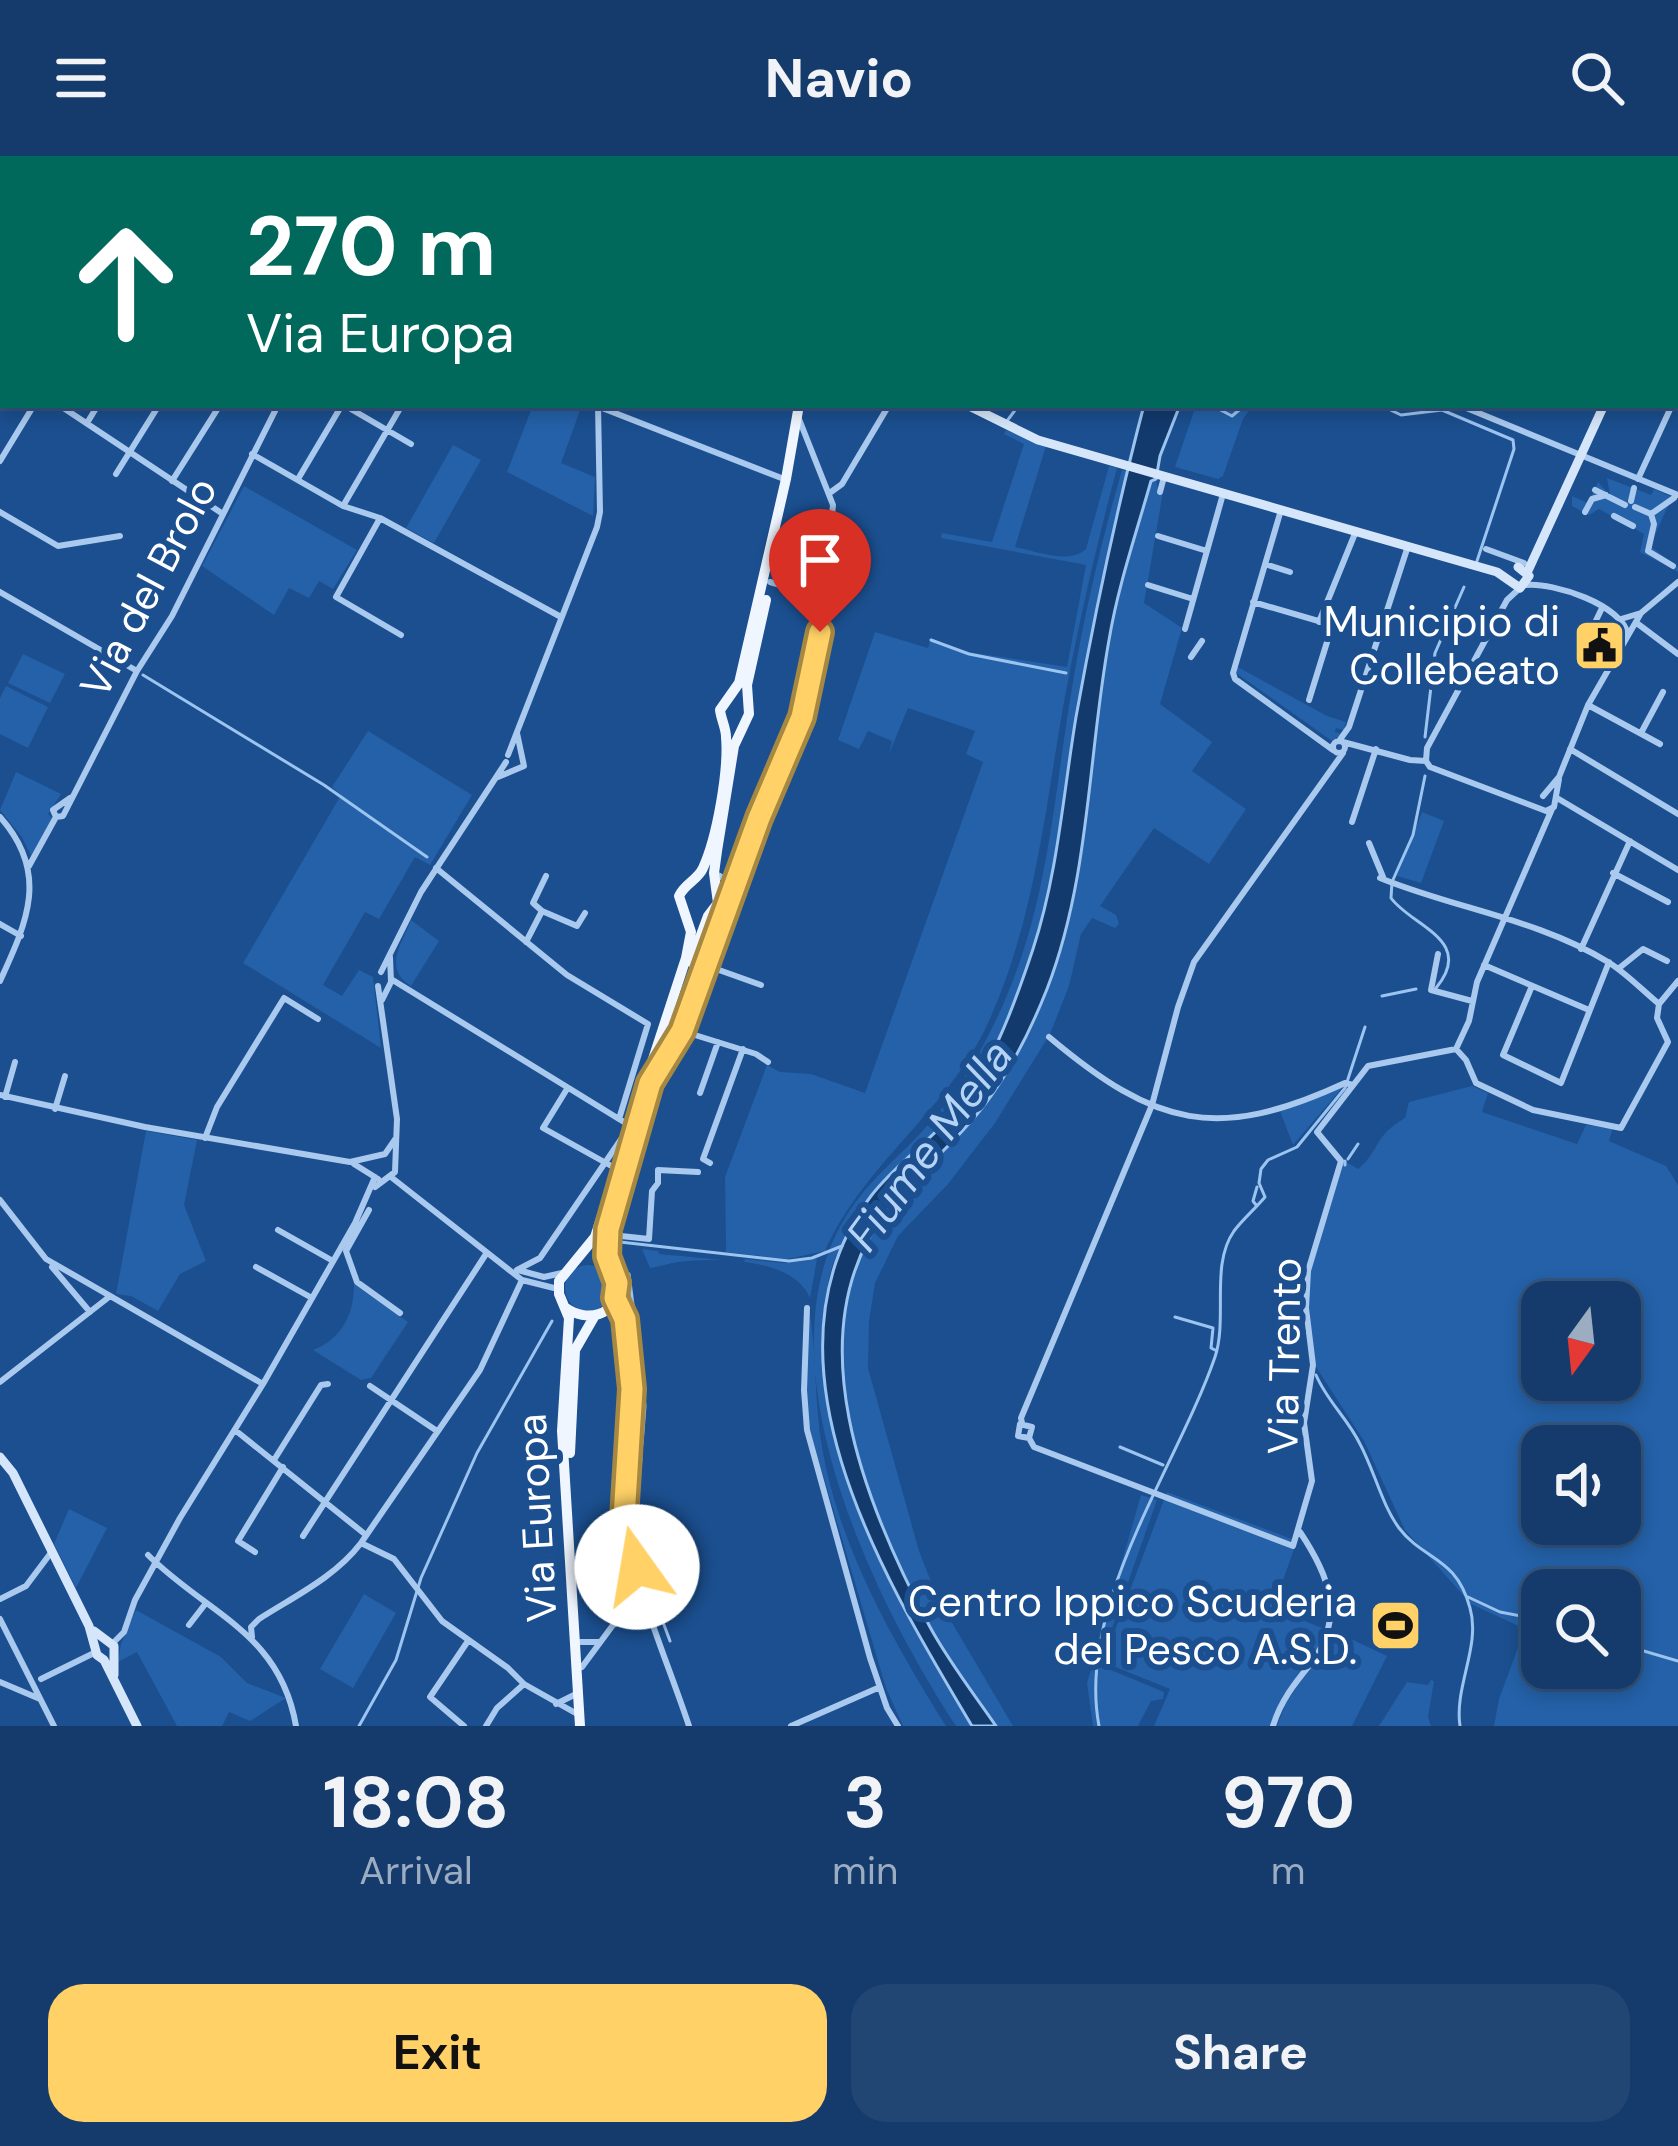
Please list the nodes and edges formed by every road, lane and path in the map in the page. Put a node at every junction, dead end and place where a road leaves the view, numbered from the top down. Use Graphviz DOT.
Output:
graph roads {
  1 [pos="32,408"];
  2 [pos="64,408"];
  3 [pos="96,408"];
  4 [pos="157,408"];
  5 [pos="218,408"];
  6 [pos="276,408"];
  7 [pos="341,408"];
  8 [pos="348,408"];
  9 [pos="400,408"];
  10 [pos="598,408"];
  11 [pos="603,408"];
  12 [pos="888,408"];
  13 [pos="973,408"];
  14 [pos="1466,408"];
  15 [pos="1603,408"];
  16 [pos="1671,408"];
  17 [pos="798,410"];
  18 [pos="87,423"];
  19 [pos="388,430"];
  20 [pos="411,444"];
  21 [pos="130,452"];
  22 [pos="252,454"];
  23 [pos="1579,456"];
  24 [pos="0,461"];
  25 [pos="116,475"];
  26 [pos="1161,476"];
  27 [pos="298,480"];
  28 [pos="172,481"];
  29 [pos="786,484"];
  30 [pos="1636,484"];
  31 [pos="1595,490"];
  32 [pos="832,492"];
  33 [pos="1160,492"];
  34 [pos="1223,494"];
  35 [pos="1606,495"];
  36 [pos="1676,496"];
  37 [pos="343,506"];
  38 [pos="1630,506"];
  39 [pos="1281,510"];
  40 [pos="0,512"];
  41 [pos="1585,512"];
  42 [pos="223,514"];
  43 [pos="1651,514"];
  44 [pos="1613,516"];
  45 [pos="380,518"];
  46 [pos="1356,531"];
  47 [pos="120,536"];
  48 [pos="1158,536"];
  49 [pos="1408,546"];
  50 [pos="1486,549"];
  51 [pos="1207,551"];
  52 [pos="1264,564"];
  53 [pos="1673,566"];
  54 [pos="1290,572"];
  55 [pos="1519,575"];
  56 [pos="770,582"];
  57 [pos="1678,582"];
  58 [pos="1148,585"];
  59 [pos="0,592"];
  60 [pos="825,598"];
  61 [pos="1193,598"];
  62 [pos="1252,602"];
  63 [pos="1602,608"];
  64 [pos="561,616"];
  65 [pos="1319,622"];
  66 [pos="1333,626"];
  67 [pos="1631,626"];
  68 [pos="1185,629"];
  69 [pos="401,635"];
  70 [pos="1588,637"];
  71 [pos="1380,639"];
  72 [pos="1202,641"];
  73 [pos="1678,654"];
  74 [pos="1191,657"];
  75 [pos="137,670"];
  76 [pos="1663,692"];
  77 [pos="726,699"];
  78 [pos="1310,700"];
  79 [pos="747,704"];
  80 [pos="1588,705"];
  81 [pos="722,720"];
  82 [pos="745,723"];
  83 [pos="516,729"];
  84 [pos="1641,733"];
  85 [pos="1660,744"];
  86 [pos="1339,747"];
  87 [pos="1376,748"];
  88 [pos="1570,749"];
  89 [pos="521,754"];
  90 [pos="1426,761"];
  91 [pos="508,763"];
  92 [pos="1548,802"];
  93 [pos="1678,814"];
  94 [pos="0,818"];
  95 [pos="1352,822"];
  96 [pos="1630,841"];
  97 [pos="1370,843"];
  98 [pos="436,868"];
  99 [pos="27,869"];
  100 [pos="1678,869"];
  101 [pos="1612,873"];
  102 [pos="714,874"];
  103 [pos="546,877"];
  104 [pos="737,878"];
  105 [pos="689,882"];
  106 [pos="721,894"];
  107 [pos="1668,902"];
  108 [pos="542,911"];
  109 [pos="585,913"];
  110 [pos="688,916"];
  111 [pos="714,916"];
  112 [pos="1508,921"];
  113 [pos="0,924"];
  114 [pos="21,936"];
  115 [pos="526,942"];
  116 [pos="1581,949"];
  117 [pos="1438,954"];
  118 [pos="1667,961"];
  119 [pos="1609,962"];
  120 [pos="705,965"];
  121 [pos="1484,965"];
  122 [pos="1618,969"];
  123 [pos="0,981"];
  124 [pos="385,981"];
  125 [pos="1678,981"];
  126 [pos="761,985"];
  127 [pos="1532,986"];
  128 [pos="1472,1001"];
  129 [pos="1659,1004"];
  130 [pos="1589,1010"];
  131 [pos="318,1019"];
  132 [pos="682,1031"];
  133 [pos="1049,1037"];
  134 [pos="718,1042"];
  135 [pos="743,1049"];
  136 [pos="1456,1049"];
  137 [pos="15,1062"];
  138 [pos="768,1062"];
  139 [pos="64,1076"];
  140 [pos="650,1083"];
  141 [pos="1349,1084"];
  142 [pos="567,1088"];
  143 [pos="700,1093"];
  144 [pos="3,1096"];
  145 [pos="1152,1105"];
  146 [pos="55,1109"];
  147 [pos="1533,1110"];
  148 [pos="1541,1116"];
  149 [pos="625,1125"];
  150 [pos="205,1138"];
  151 [pos="396,1138"];
  152 [pos="385,1154"];
  153 [pos="372,1159"];
  154 [pos="350,1162"];
  155 [pos="710,1163"];
  156 [pos="610,1164"];
  157 [pos="396,1166"];
  158 [pos="698,1172"];
  159 [pos="374,1176"];
  160 [pos="389,1178"];
  161 [pos="406,1187"];
  162 [pos="373,1189"];
  163 [pos="0,1200"];
  164 [pos="369,1210"];
  165 [pos="611,1217"];
  166 [pos="278,1230"];
  167 [pos="487,1254"];
  168 [pos="540,1258"];
  169 [pos="46,1259"];
  170 [pos="578,1260"];
  171 [pos="333,1261"];
  172 [pos="503,1265"];
  173 [pos="256,1267"];
  174 [pos="610,1268"];
  175 [pos="517,1270"];
  176 [pos="562,1273"];
  177 [pos="538,1276"];
  178 [pos="522,1280"];
  179 [pos="346,1282"];
  180 [pos="357,1282"];
  181 [pos="558,1289"];
  182 [pos="110,1297"];
  183 [pos="312,1298"];
  184 [pos="615,1298"];
  185 [pos="566,1308"];
  186 [pos="807,1308"];
  187 [pos="90,1312"];
  188 [pos="400,1313"];
  189 [pos="598,1315"];
  190 [pos="626,1330"];
  191 [pos="0,1382"];
  192 [pos="263,1384"];
  193 [pos="328,1384"];
  194 [pos="370,1386"];
  195 [pos="392,1401"];
  196 [pos="235,1430"];
  197 [pos="438,1432"];
  198 [pos="0,1456"];
  199 [pos="274,1460"];
  200 [pos="283,1468"];
  201 [pos="326,1502"];
  202 [pos="1299,1530"];
  203 [pos="303,1536"];
  204 [pos="364,1539"];
  205 [pos="255,1552"];
  206 [pos="50,1554"];
  207 [pos="148,1555"];
  208 [pos="155,1562"];
  209 [pos="0,1599"];
  210 [pos="206,1603"];
  211 [pos="649,1608"];
  212 [pos="0,1619"];
  213 [pos="189,1624"];
  214 [pos="252,1637"];
  215 [pos="468,1641"];
  216 [pos="580,1642"];
  217 [pos="600,1642"];
  218 [pos="104,1650"];
  219 [pos="582,1667"];
  220 [pos="40,1679"];
  221 [pos="0,1682"];
  222 [pos="524,1684"];
  223 [pos="880,1688"];
  224 [pos="578,1693"];
  225 [pos="40,1699"];
  226 [pos="556,1704"];
  227 [pos="582,1722"];
  228 [pos="487,1725"];
  229 [pos="54,1726"];
  230 [pos="137,1726"];
  231 [pos="296,1726"];
  232 [pos="464,1726"];
  233 [pos="689,1726"];
  234 [pos="791,1726"];
  235 [pos="898,1726"];
  236 [pos="1273,1726"];
  1 -- 24 [label="street"];
  2 -- 18 [label="street"];
  3 -- 18 [label="street"];
  4 -- 21 [label="street"];
  5 -- 28 [label="street"];
  6 -- 22 [label="street, Via del Brolo"];
  7 -- 27 [label="street"];
  8 -- 19 [label="street"];
  9 -- 19 [label="street"];
  10 -- 64 [label="street"];
  11 -- 29 [label="street"];
  12 -- 32 [label="street"];
  13 -- 26 [label="street"];
  14 -- 23 [label="street"];
  15 -- 23 [label="street"];
  16 -- 30 [label="street"];
  17 -- 29 [label="main road"];
  17 -- 32 [label="street"];
  18 -- 21 [label="street"];
  19 -- 20 [label="street"];
  19 -- 37 [label="street"];
  21 -- 25 [label="street"];
  21 -- 28 [label="street"];
  22 -- 27 [label="street"];
  22 -- 42 [label="street, Via del Brolo"];
  23 -- 30 [label="street"];
  23 -- 55 [label="street"];
  26 -- 33 [label="street"];
  26 -- 34 [label="street"];
  27 -- 37 [label="street"];
  28 -- 42 [label="street"];
  29 -- 56 [label="main road"];
  29 -- 77 [label="main road"];
  30 -- 36 [label="street"];
  30 -- 38 [label="street"];
  31 -- 35 [label="street"];
  32 -- 60 [label="street"];
  34 -- 39 [label="street"];
  34 -- 51 [label="street"];
  35 -- 38 [label="street"];
  35 -- 41 [label="street"];
  36 -- 43 [label="street"];
  37 -- 45 [label="street"];
  38 -- 43 [label="street"];
  38 -- 44 [label="street"];
  39 -- 46 [label="street"];
  39 -- 52 [label="street"];
  40 -- 47 [label="street"];
  42 -- 75 [label="street, Via del Brolo"];
  43 -- 53 [label="street"];
  45 -- 64 [label="street"];
  45 -- 69 [label="street"];
  46 -- 49 [label="street"];
  46 -- 65 [label="street"];
  48 -- 51 [label="street"];
  49 -- 55 [label="street"];
  49 -- 71 [label="street"];
  50 -- 55 [label="street"];
  51 -- 61 [label="street"];
  52 -- 54 [label="street"];
  52 -- 62 [label="street"];
  55 -- 63 [label="street"];
  55 -- 90 [label="street"];
  56 -- 60 [label="street"];
  56 -- 79 [label="main road"];
  57 -- 67 [label="street"];
  58 -- 61 [label="street"];
  59 -- 75 [label="street"];
  60 -- 104 [label="street"];
  61 -- 68 [label="street"];
  62 -- 65 [label="street"];
  62 -- 86 [label="street"];
  63 -- 67 [label="street"];
  63 -- 70 [label="street"];
  64 -- 83 [label="street"];
  65 -- 66 [label="street"];
  66 -- 71 [label="street"];
  66 -- 78 [label="street"];
  67 -- 73 [label="street"];
  67 -- 80 [label="street"];
  71 -- 86 [label="street"];
  72 -- 74 [label="street"];
  75 -- 99 [label="street, Via del Brolo"];
  76 -- 84 [label="street"];
  77 -- 79 [label="main road"];
  77 -- 81 [label="main road"];
  79 -- 82 [label="main road"];
  80 -- 84 [label="street"];
  80 -- 88 [label="street"];
  81 -- 82 [label="main road"];
  81 -- 105 [label="main road"];
  82 -- 102 [label="main road"];
  83 -- 89 [label="street"];
  83 -- 91 [label="street"];
  84 -- 85 [label="street"];
  86 -- 87 [label="street"];
  86 -- 145 [label="street"];
  87 -- 90 [label="street"];
  87 -- 95 [label="street"];
  88 -- 92 [label="street"];
  88 -- 93 [label="street"];
  89 -- 91 [label="street"];
  89 -- 91 [label="street"];
  90 -- 92 [label="street"];
  91 -- 98 [label="street"];
  92 -- 96 [label="street"];
  92 -- 112 [label="street"];
  94 -- 99 [label="street"];
  96 -- 100 [label="street"];
  96 -- 101 [label="street"];
  97 -- 112 [label="street"];
  98 -- 115 [label="street"];
  98 -- 124 [label="street"];
  99 -- 114 [label="street"];
  101 -- 107 [label="street"];
  101 -- 116 [label="street"];
  102 -- 104 [label="street"];
  102 -- 106 [label="main road"];
  103 -- 108 [label="street"];
  104 -- 106 [label="street"];
  104 -- 106 [label="street"];
  105 -- 106 [label="main road"];
  105 -- 110 [label="main road"];
  106 -- 111 [label="main road"];
  108 -- 109 [label="street"];
  108 -- 115 [label="street"];
  110 -- 111 [label="main road"];
  110 -- 149 [label="main road"];
  111 -- 120 [label="street"];
  111 -- 140 [label="main road"];
  112 -- 116 [label="street"];
  112 -- 121 [label="street"];
  113 -- 114 [label="street"];
  114 -- 123 [label="street"];
  115 -- 149 [label="street"];
  116 -- 119 [label="street"];
  117 -- 128 [label="street"];
  118 -- 122 [label="street"];
  119 -- 122 [label="street"];
  119 -- 130 [label="street"];
  120 -- 126 [label="street"];
  120 -- 132 [label="street"];
  121 -- 127 [label="street"];
  121 -- 128 [label="street"];
  122 -- 129 [label="street"];
  124 -- 142 [label="street"];
  124 -- 151 [label="street"];
  125 -- 129 [label="street"];
  127 -- 130 [label="street"];
  127 -- 130 [label="street"];
  128 -- 136 [label="street"];
  129 -- 147 [label="street"];
  131 -- 150 [label="street"];
  132 -- 134 [label="street"];
  132 -- 140 [label="street"];
  133 -- 145 [label="street"];
  134 -- 135 [label="street"];
  134 -- 143 [label="street"];
  135 -- 138 [label="street"];
  135 -- 155 [label="street"];
  136 -- 141 [label="street, Via Trento"];
  136 -- 147 [label="street"];
  137 -- 144 [label="street"];
  139 -- 146 [label="street"];
  140 -- 165 [label="main road"];
  141 -- 145 [label="street"];
  141 -- 202 [label="street, Via Trento"];
  142 -- 149 [label="street"];
  142 -- 156 [label="street"];
  144 -- 146 [label="street"];
  145 -- 202 [label="street"];
  146 -- 150 [label="street"];
  147 -- 148 [label="street"];
  149 -- 156 [label="main road"];
  150 -- 154 [label="street"];
  151 -- 152 [label="street"];
  151 -- 157 [label="street"];
  152 -- 153 [label="street"];
  152 -- 157 [label="street"];
  153 -- 154 [label="street"];
  153 -- 159 [label="street"];
  154 -- 159 [label="street"];
  156 -- 168 [label="street"];
  156 -- 170 [label="main road"];
  157 -- 160 [label="street"];
  157 -- 161 [label="street"];
  158 -- 165 [label="street"];
  159 -- 160 [label="street"];
  159 -- 162 [label="street"];
  160 -- 161 [label="street"];
  160 -- 162 [label="street"];
  161 -- 167 [label="street"];
  162 -- 171 [label="street"];
  163 -- 169 [label="street"];
  164 -- 180 [label="street"];
  165 -- 174 [label="main road"];
  166 -- 171 [label="street"];
  167 -- 172 [label="street"];
  167 -- 195 [label="street"];
  168 -- 175 [label="street"];
  168 -- 177 [label="street"];
  169 -- 182 [label="street"];
  169 -- 187 [label="street"];
  170 -- 174 [label="main road"];
  170 -- 176 [label="main road"];
  171 -- 183 [label="street"];
  172 -- 175 [label="street"];
  172 -- 178 [label="street"];
  173 -- 183 [label="street"];
  174 -- 184 [label="main road"];
  175 -- 177 [label="street"];
  176 -- 177 [label="street"];
  176 -- 181 [label="main road"];
  178 -- 181 [label="street"];
  178 -- 197 [label="street"];
  179 -- 180 [label="street"];
  180 -- 188 [label="street"];
  181 -- 185 [label="main road, Via Europa"];
  182 -- 187 [label="street"];
  182 -- 192 [label="street"];
  183 -- 192 [label="street"];
  184 -- 189 [label="main road, Via Europa"];
  184 -- 190 [label="street"];
  185 -- 189 [label="main road"];
  185 -- 224 [label="main road, Via Europa"];
  186 -- 223 [label="street"];
  187 -- 191 [label="street"];
  189 -- 190 [label="street"];
  189 -- 216 [label="main road, Via Europa"];
  190 -- 211 [label="street"];
  192 -- 196 [label="street"];
  193 -- 199 [label="street"];
  194 -- 195 [label="street"];
  195 -- 197 [label="street"];
  195 -- 201 [label="street"];
  196 -- 199 [label="street"];
  196 -- 208 [label="street"];
  197 -- 204 [label="street"];
  198 -- 206 [label="street"];
  199 -- 200 [label="street"];
  200 -- 201 [label="street"];
  200 -- 205 [label="street"];
  201 -- 203 [label="street"];
  201 -- 204 [label="street"];
  202 -- 236 [label="street"];
  204 -- 214 [label="street"];
  204 -- 215 [label="street"];
  206 -- 209 [label="street"];
  206 -- 218 [label="street"];
  207 -- 208 [label="street"];
  208 -- 210 [label="street"];
  208 -- 218 [label="street"];
  210 -- 213 [label="street"];
  210 -- 214 [label="street"];
  211 -- 217 [label="street"];
  211 -- 233 [label="street"];
  212 -- 225 [label="street"];
  214 -- 231 [label="street"];
  215 -- 222 [label="street"];
  215 -- 232 [label="street"];
  216 -- 217 [label="street"];
  216 -- 219 [label="main road, Via Europa"];
  217 -- 219 [label="street"];
  218 -- 220 [label="street"];
  218 -- 230 [label="street"];
  219 -- 227 [label="main road, Via Europa"];
  221 -- 225 [label="street"];
  222 -- 226 [label="street"];
  222 -- 228 [label="street"];
  223 -- 234 [label="street"];
  223 -- 235 [label="street"];
  224 -- 226 [label="street"];
  224 -- 227 [label="main road, Via Europa"];
  225 -- 229 [label="street"];
  226 -- 227 [label="street"];
}
